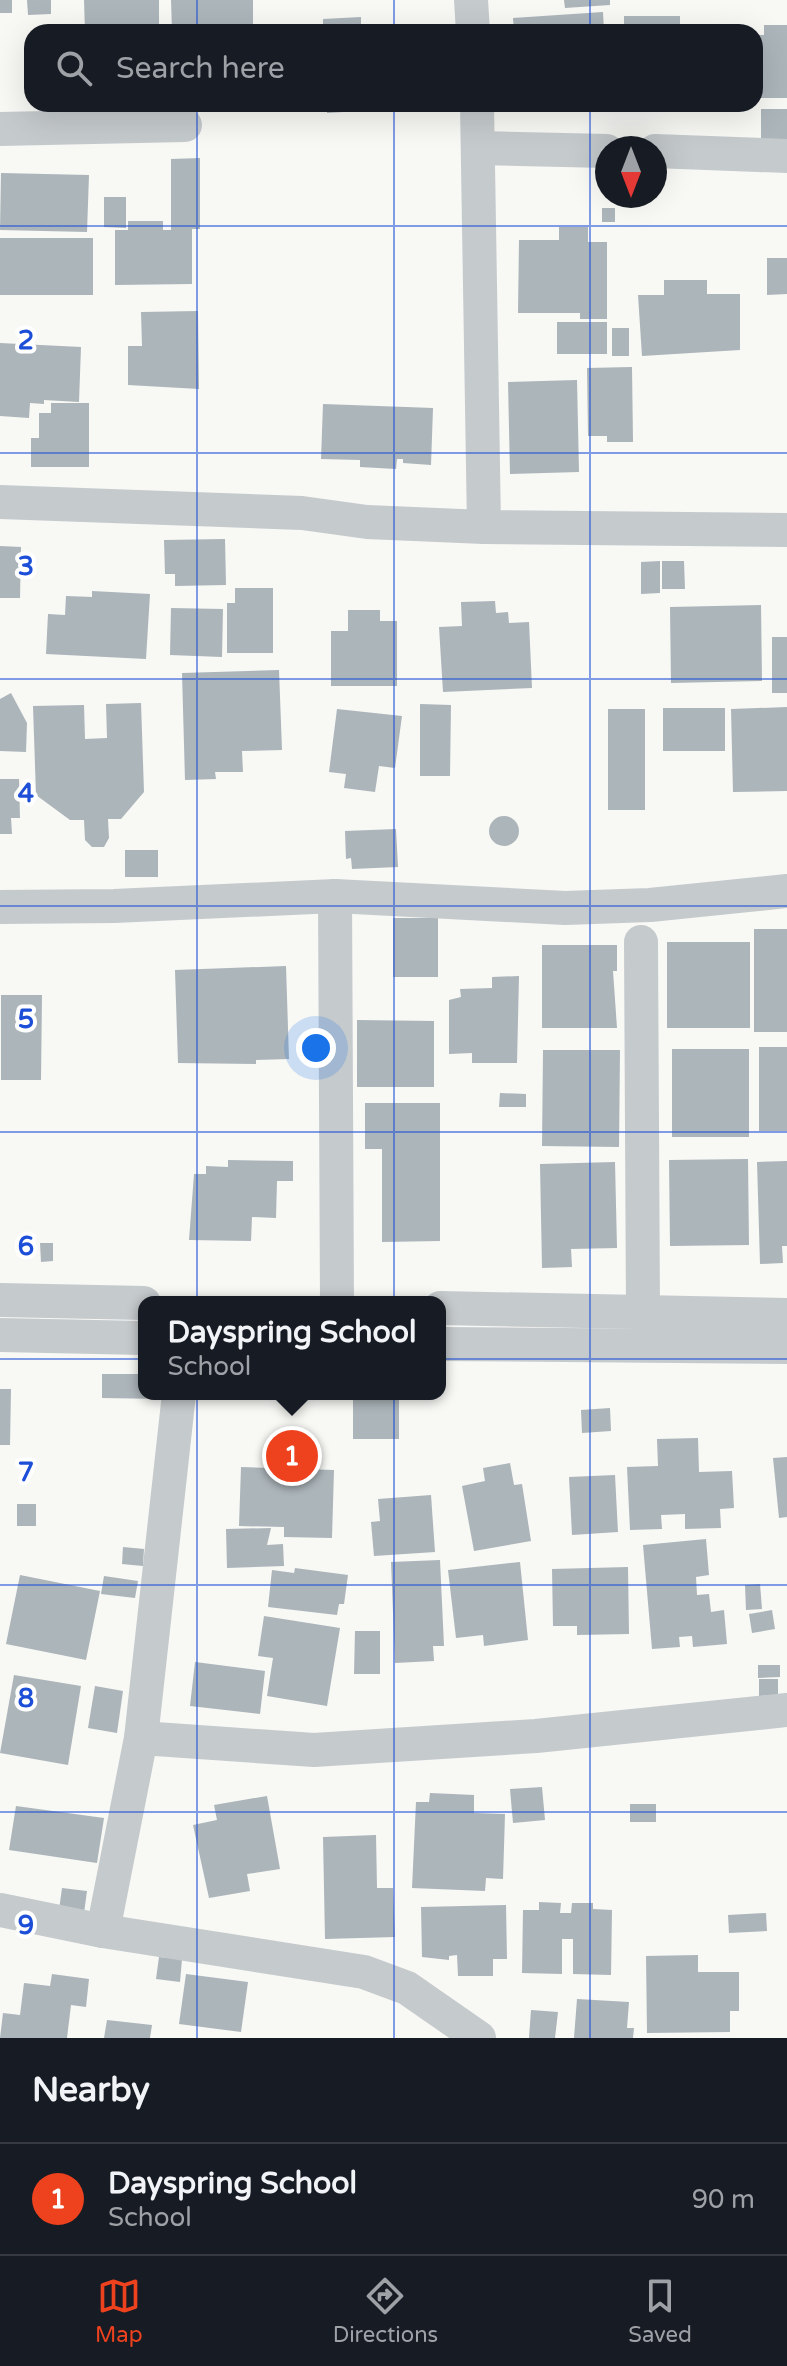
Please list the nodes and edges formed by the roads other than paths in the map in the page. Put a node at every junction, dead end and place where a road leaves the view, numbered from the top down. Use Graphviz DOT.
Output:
graph roads {
  1 [pos="471,0"];
  2 [pos="472,24"];
  3 [pos="478,112"];
  4 [pos="185,125"];
  5 [pos="0,129"];
  6 [pos="480,148"];
  7 [pos="595,151"];
  8 [pos="667,151"];
  9 [pos="787,156"];
  10 [pos="0,502"];
  11 [pos="484,527"];
  12 [pos="787,530"];
  13 [pos="787,891"];
  14 [pos="335,896"];
  15 [pos="0,907"];
  16 [pos="641,942"];
  17 [pos="337,1296"];
  18 [pos="0,1300"];
  19 [pos="138,1303"];
  20 [pos="446,1308"];
  21 [pos="643,1313"];
  22 [pos="787,1315"];
  23 [pos="0,1335"];
  24 [pos="138,1338"];
  25 [pos="446,1344"];
  26 [pos="787,1347"];
  27 [pos="178,1400"];
  28 [pos="787,1710"];
  29 [pos="141,1738"];
  30 [pos="0,1910"];
  31 [pos="103,1931"];
  32 [pos="479,2038"];
  1 -- 2 [label="street"];
  3 -- 6 [label="street"];
  4 -- 5 [label="street"];
  6 -- 7 [label="street"];
  6 -- 11 [label="street"];
  8 -- 9 [label="street"];
  10 -- 11 [label="street"];
  11 -- 12 [label="street"];
  13 -- 14 [label="street"];
  14 -- 15 [label="street"];
  14 -- 17 [label="street"];
  16 -- 21 [label="street"];
  18 -- 19 [label="street"];
  20 -- 21 [label="street"];
  21 -- 22 [label="street"];
  23 -- 24 [label="street"];
  25 -- 26 [label="street"];
  27 -- 29 [label="street"];
  28 -- 29 [label="street"];
  29 -- 31 [label="street"];
  30 -- 31 [label="street"];
  31 -- 32 [label="street"];
}
